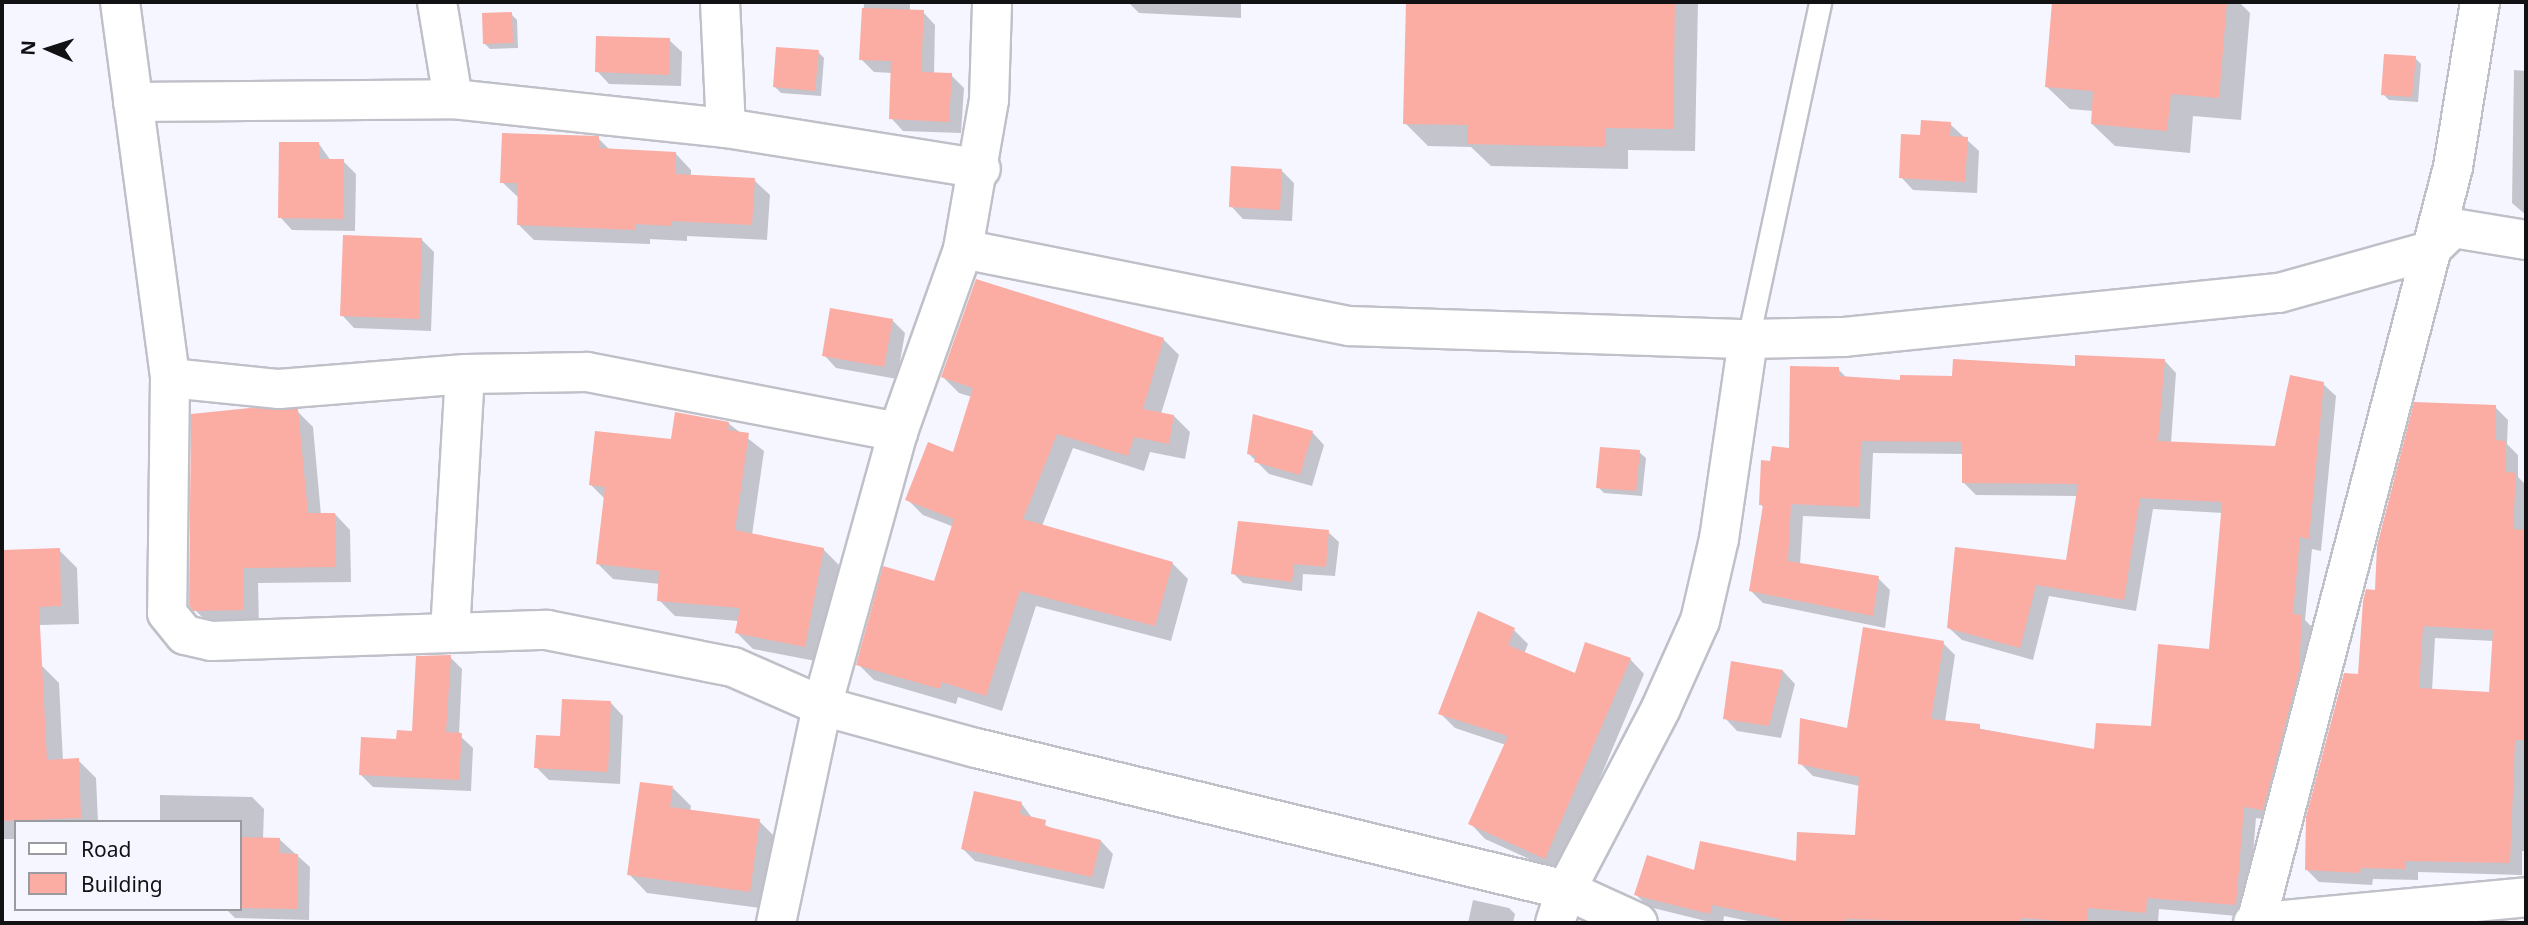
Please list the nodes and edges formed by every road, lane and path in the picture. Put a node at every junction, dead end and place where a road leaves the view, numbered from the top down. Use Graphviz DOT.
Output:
graph roads {
  1 [pos="120,2"];
  2 [pos="437,2"];
  3 [pos="720,2"];
  4 [pos="992,2"];
  5 [pos="1820,2"];
  6 [pos="2480,2"];
  7 [pos="453,99"];
  8 [pos="133,102"];
  9 [pos="726,128"];
  10 [pos="981,169"];
  11 [pos="2526,240"];
  12 [pos="963,249"];
  13 [pos="2429,251"];
  14 [pos="1748,339"];
  15 [pos="465,374"];
  16 [pos="170,378"];
  17 [pos="898,432"];
  18 [pos="450,633"];
  19 [pos="822,706"];
  20 [pos="2526,897"];
  21 [pos="1561,907"];
  22 [pos="776,923"];
  23 [pos="1639,923"];
  24 [pos="2255,923"];
  1 -- 8 [label="street"];
  2 -- 7 [label="street"];
  3 -- 9 [label="street"];
  4 -- 10 [label="street"];
  5 -- 14 [label="lane"];
  6 -- 13 [label="street"];
  7 -- 8 [label="street"];
  7 -- 9 [label="street"];
  8 -- 16 [label="street"];
  9 -- 10 [label="street"];
  10 -- 12 [label="street"];
  11 -- 13 [label="street"];
  12 -- 14 [label="street"];
  12 -- 17 [label="street"];
  13 -- 14 [label="street"];
  13 -- 24 [label="street"];
  14 -- 21 [label="street"];
  15 -- 16 [label="street"];
  15 -- 17 [label="street"];
  15 -- 18 [label="street"];
  16 -- 18 [label="street"];
  17 -- 19 [label="street"];
  18 -- 19 [label="street"];
  19 -- 21 [label="street"];
  19 -- 22 [label="street"];
  20 -- 24 [label="street"];
  21 -- 23 [label="street"];
}
